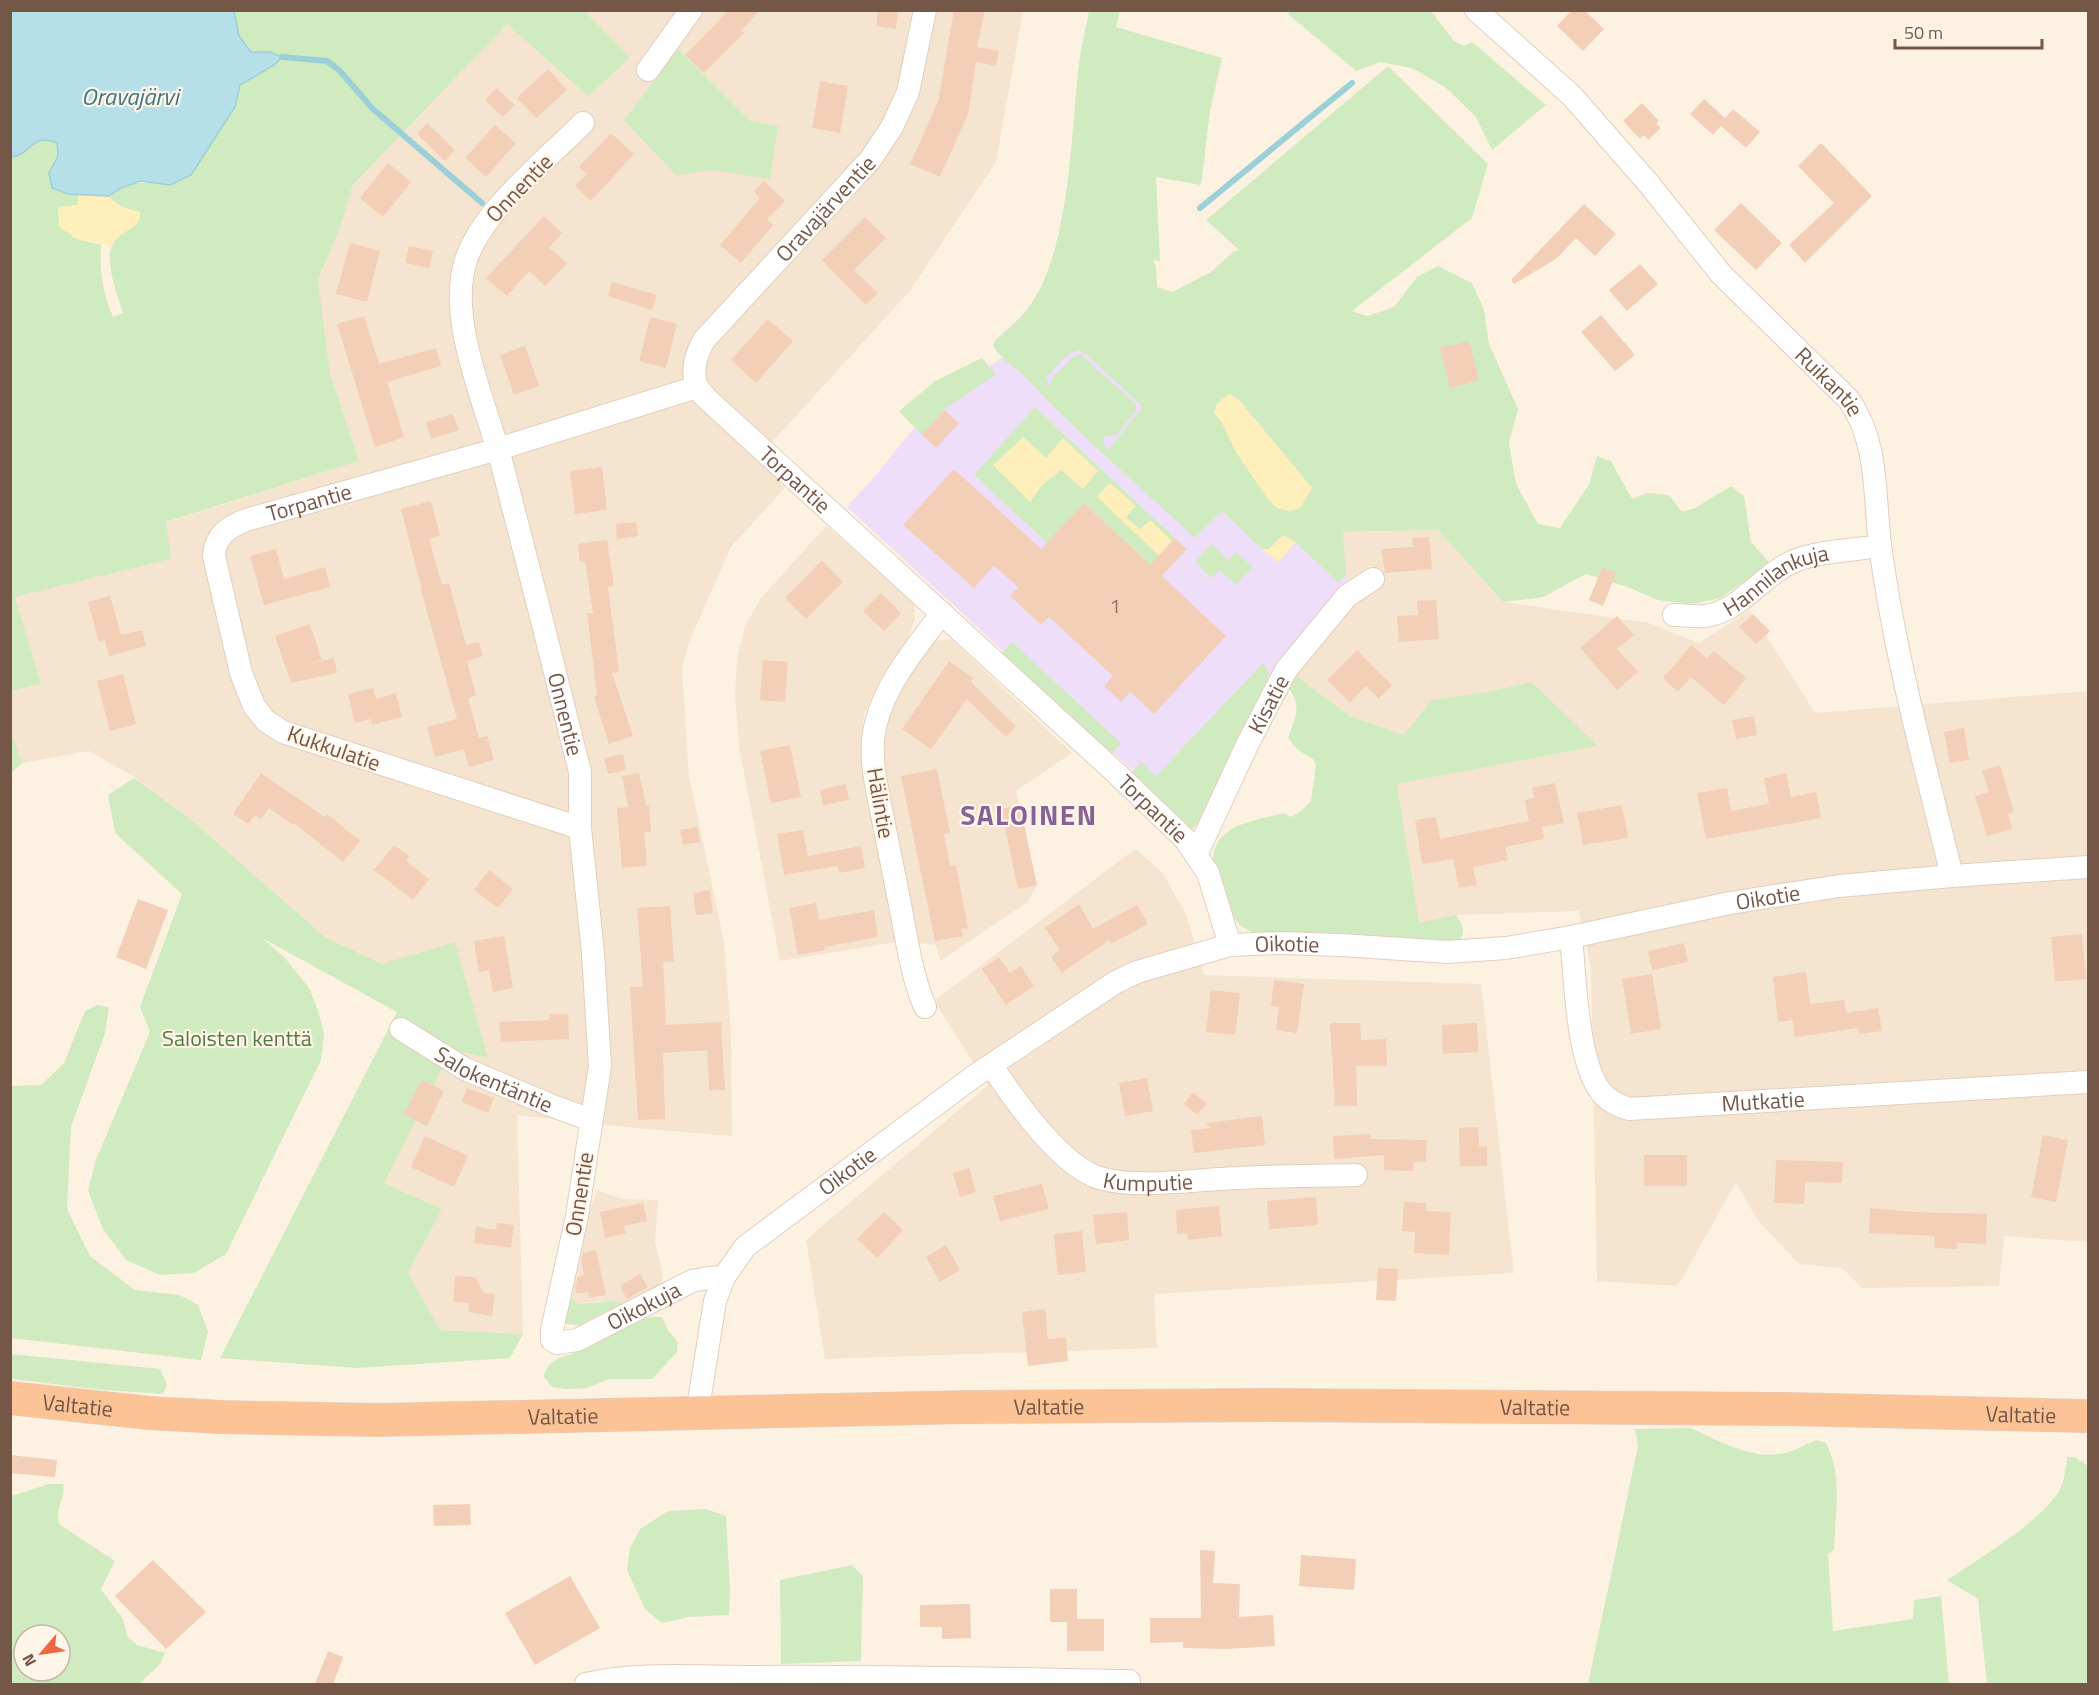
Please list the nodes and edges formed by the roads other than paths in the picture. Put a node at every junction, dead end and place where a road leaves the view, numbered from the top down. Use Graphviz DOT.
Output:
graph roads {
  1 [pos="691,10"];
  2 [pos="925,10"];
  3 [pos="1476,10"];
  4 [pos="648,70"];
  5 [pos="583,123"];
  6 [pos="697,387"];
  7 [pos="498,449"];
  8 [pos="214,546"];
  9 [pos="1880,546"];
  10 [pos="1373,579"];
  11 [pos="942,614"];
  12 [pos="1674,615"];
  13 [pos="580,828"];
  14 [pos="1197,853"];
  15 [pos="2088,867"];
  16 [pos="1952,876"];
  17 [pos="1571,937"];
  18 [pos="1230,945"];
  19 [pos="925,1007"];
  20 [pos="401,1029"];
  21 [pos="992,1065"];
  22 [pos="2088,1082"];
  23 [pos="591,1120"];
  24 [pos="1356,1175"];
  25 [pos="724,1277"];
  26 [pos="566,1343"];
  27 [pos="10,1398"];
  28 [pos="697,1414"];
  29 [pos="2088,1416"];
  30 [pos="586,1684"];
  31 [pos="1129,1684"];
  1 -- 4 [label="street"];
  2 -- 6 [label="street, Oravajärventie"];
  3 -- 9 [label="street, Ruikantie"];
  5 -- 7 [label="street, Onnentie"];
  6 -- 7 [label="street, Torpantie"];
  6 -- 11 [label="street, Torpantie"];
  7 -- 8 [label="street, Torpantie"];
  7 -- 13 [label="street, Onnentie"];
  8 -- 13 [label="street, Kukkulatie"];
  9 -- 12 [label="street, Hannilankuja"];
  9 -- 16 [label="street, Ruikantie"];
  10 -- 14 [label="street, Kisatie"];
  11 -- 14 [label="street, Torpantie"];
  11 -- 19 [label="street, Hälintie"];
  13 -- 23 [label="street, Onnentie"];
  14 -- 18 [label="street, Torpantie"];
  15 -- 16 [label="street, Oikotie"];
  16 -- 17 [label="street, Oikotie"];
  17 -- 18 [label="street, Oikotie"];
  17 -- 22 [label="street, Mutkatie"];
  18 -- 21 [label="street, Oikotie"];
  20 -- 23 [label="street, Salokentäntie"];
  21 -- 24 [label="street, Kumputie"];
  21 -- 25 [label="street, Oikotie"];
  23 -- 26 [label="street, Onnentie"];
  25 -- 26 [label="street, Oikokuja"];
  25 -- 28 [label="street, Oikotie"];
  27 -- 28 [label="highway, Valtatie"];
  28 -- 29 [label="highway, Valtatie"];
  30 -- 31 [label="street"];
}
